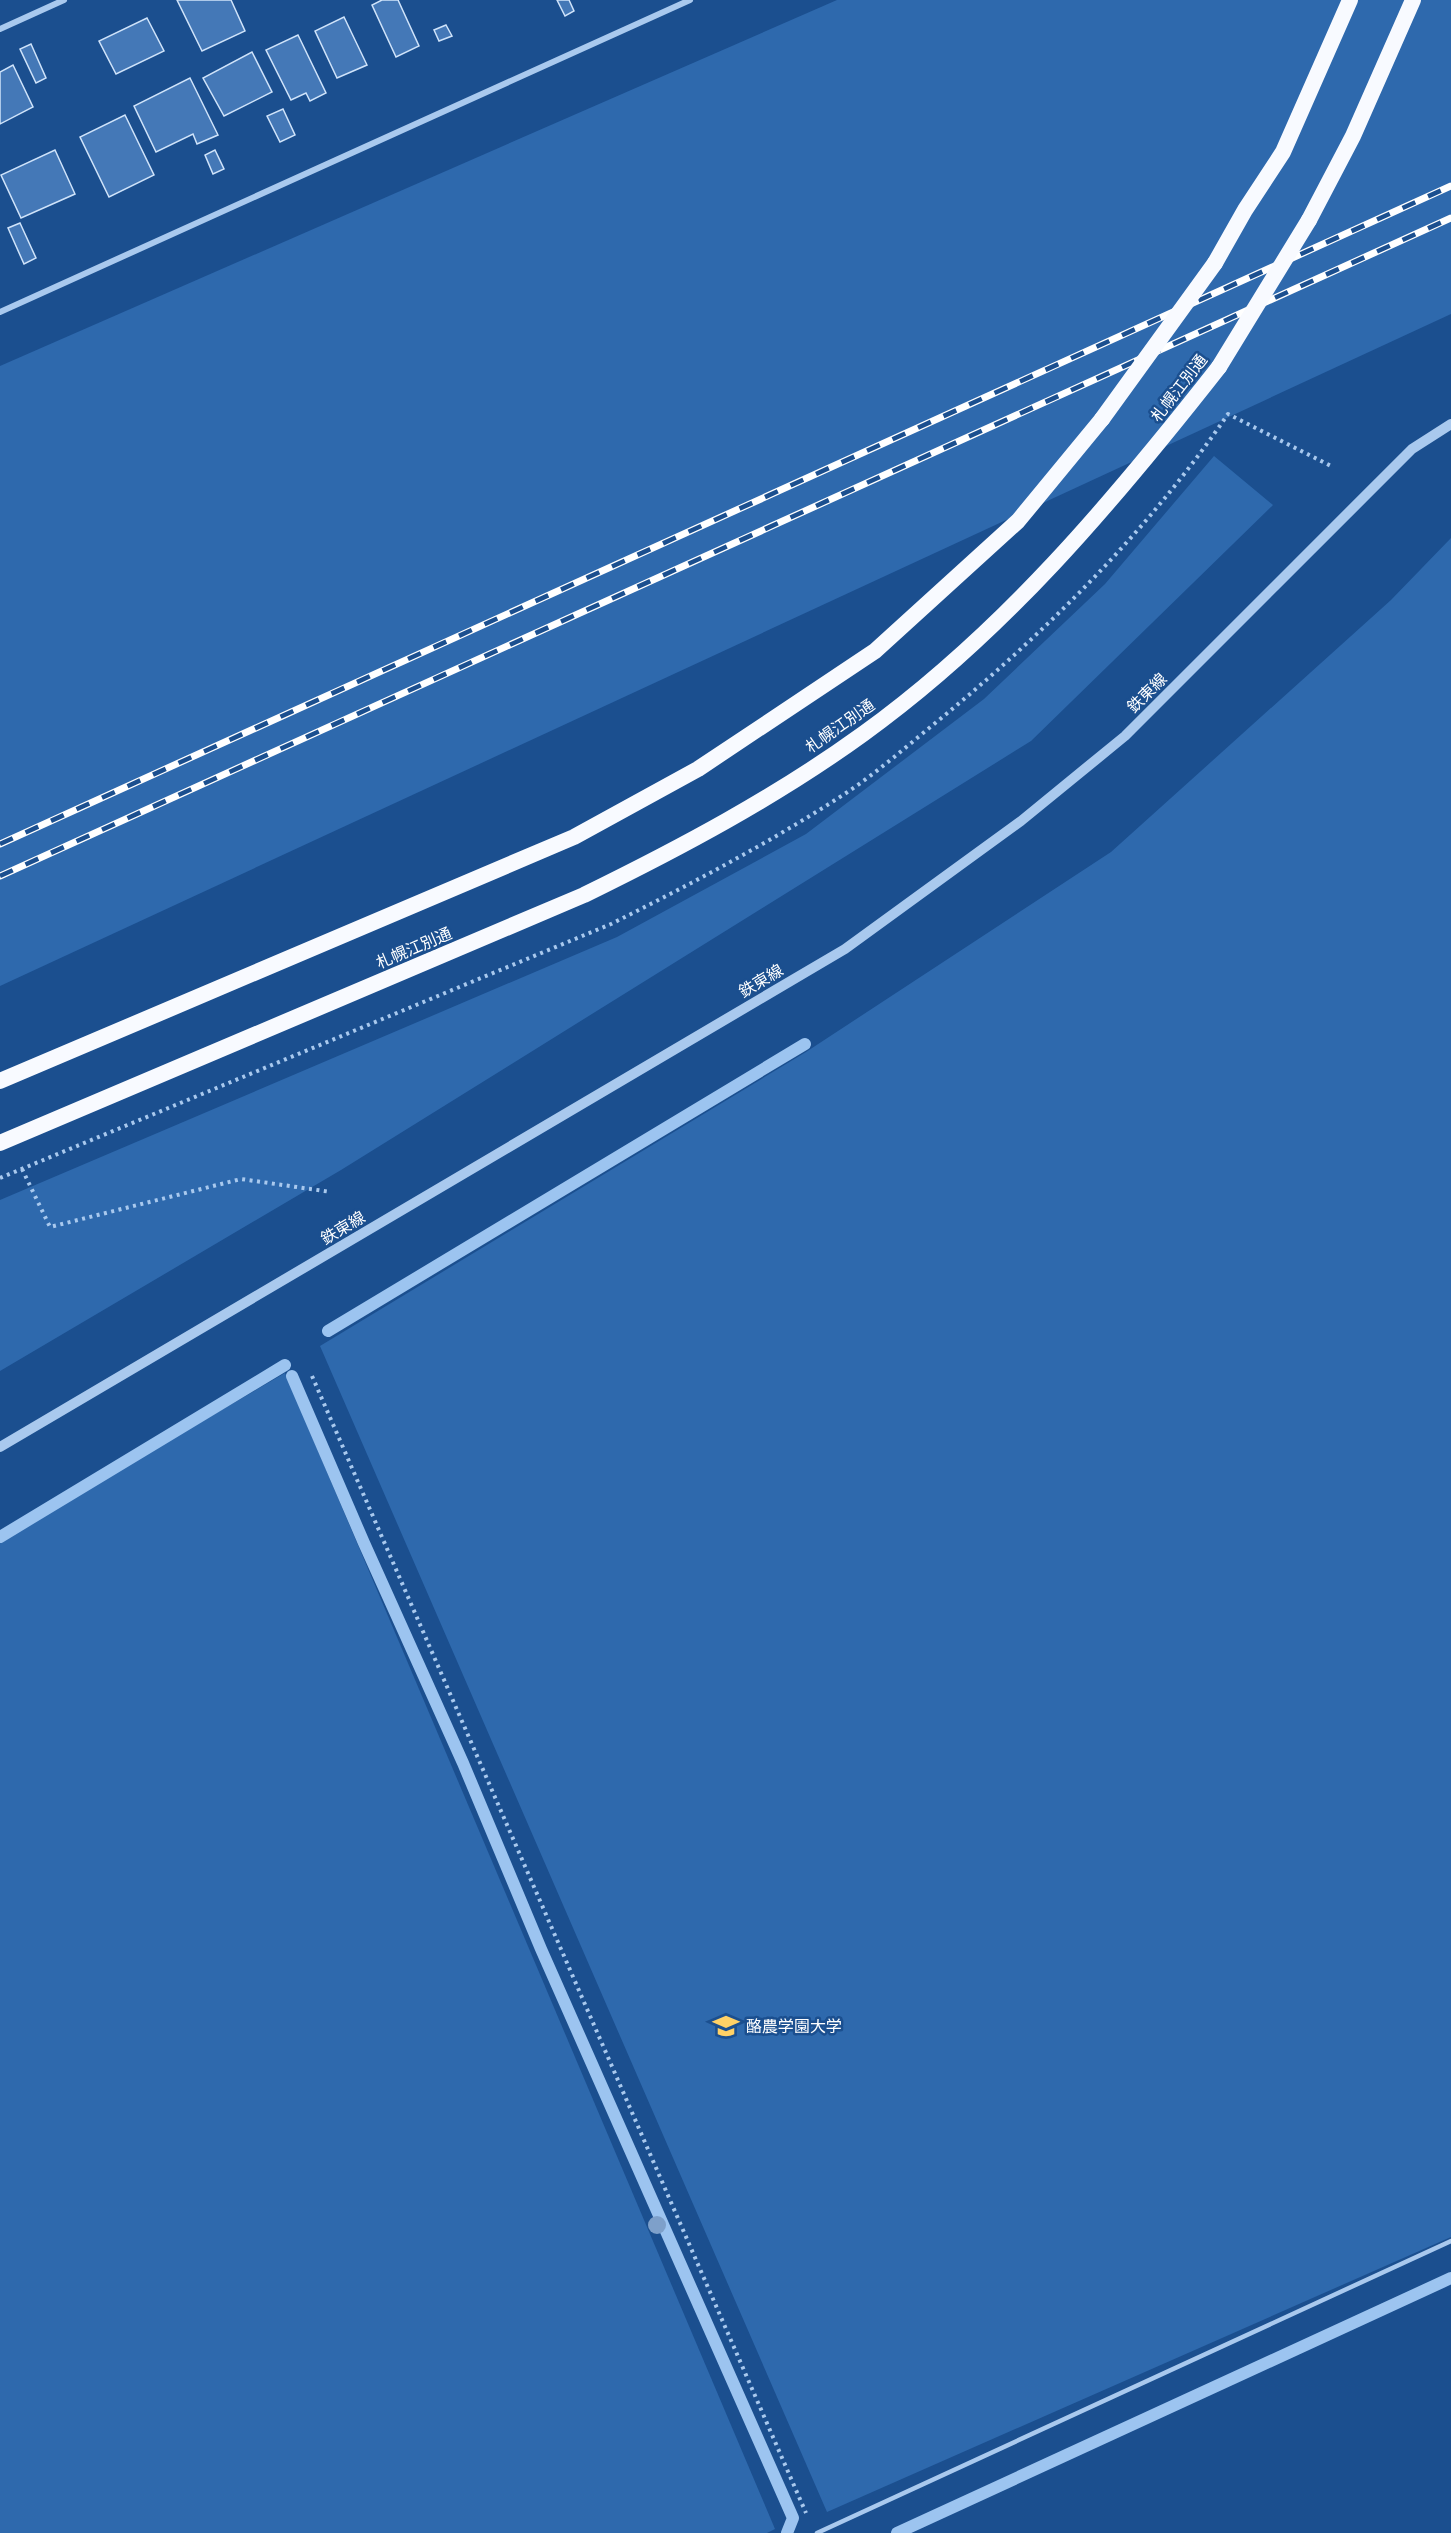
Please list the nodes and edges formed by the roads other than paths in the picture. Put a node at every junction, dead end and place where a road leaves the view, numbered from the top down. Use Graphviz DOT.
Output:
graph roads {
  1 [pos="64,0"];
  2 [pos="690,0"];
  3 [pos="1350,0"];
  4 [pos="1413,0"];
  5 [pos="0,29"];
  6 [pos="0,312"];
  7 [pos="1451,424"];
  8 [pos="0,1081"];
  9 [pos="0,1143"];
  10 [pos="0,1447"];
  11 [pos="1451,2241"];
  12 [pos="817,2533"];
  1 -- 5 [label="street"];
  2 -- 6 [label="street"];
  3 -- 8 [label="highway, bridge"];
  4 -- 9 [label="highway, 札幌江別通, bridge"];
  7 -- 10 [label="street, 鉄東線"];
  11 -- 12 [label="lane"];
}
